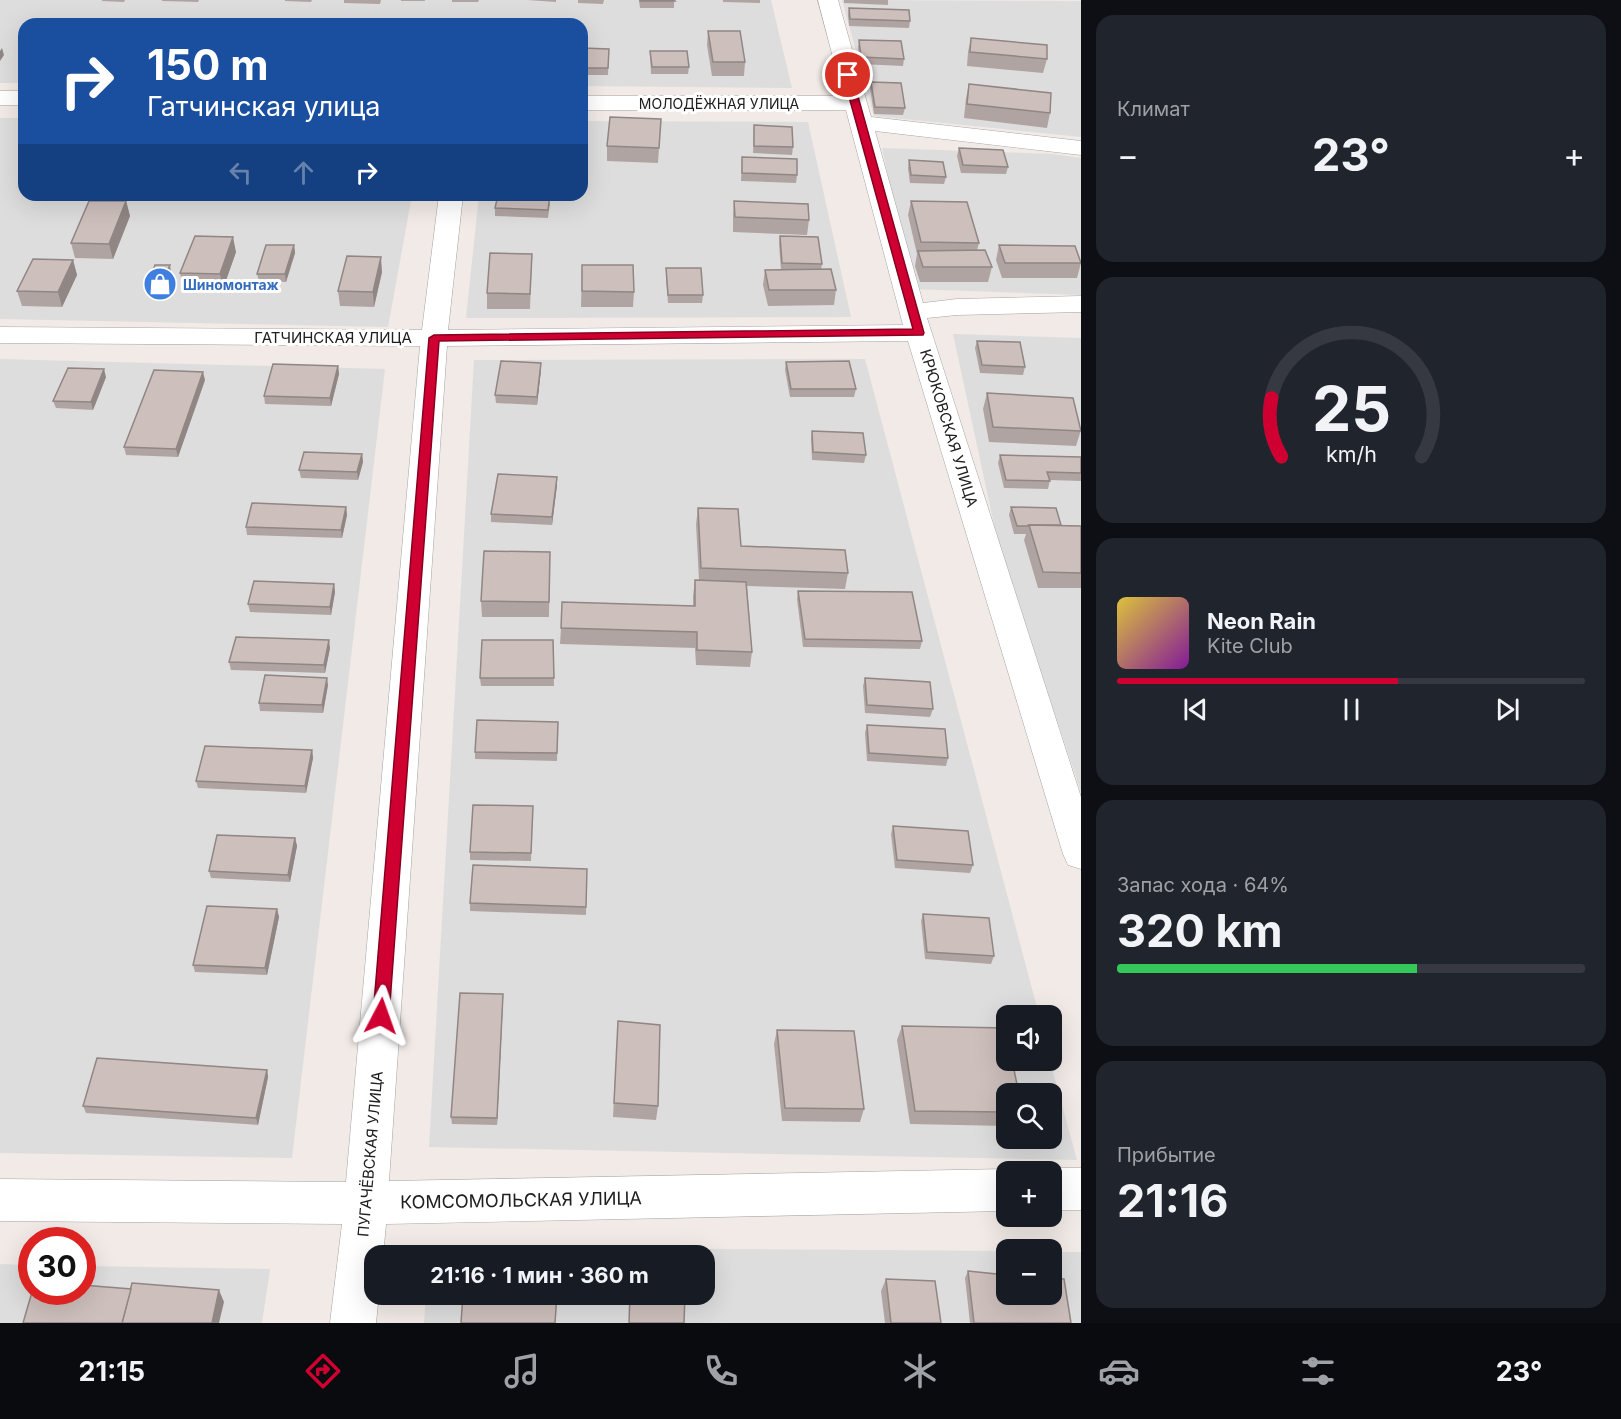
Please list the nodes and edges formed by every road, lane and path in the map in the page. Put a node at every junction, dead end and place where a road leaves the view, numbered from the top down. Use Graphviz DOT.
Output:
graph roads {
  1 [pos="828,0"];
  2 [pos="0,98"];
  3 [pos="18,98"];
  4 [pos="588,103"];
  5 [pos="858,113"];
  6 [pos="1081,148"];
  7 [pos="450,201"];
  8 [pos="1081,304"];
  9 [pos="916,322"];
  10 [pos="0,335"];
  11 [pos="434,338"];
  12 [pos="1081,854"];
  13 [pos="1062,1189"];
  14 [pos="1081,1189"];
  15 [pos="996,1190"];
  16 [pos="0,1200"];
  17 [pos="366,1203"];
  18 [pos="353,1323"];
  1 -- 5 [label="street, КРЮКОВСКАЯ УЛИЦА"];
  2 -- 3 [label="street"];
  4 -- 5 [label="street, МОЛОДЁЖНАЯ УЛИЦА"];
  5 -- 6 [label="street, МОЛОДЁЖНАЯ УЛИЦА"];
  5 -- 9 [label="street, КРЮКОВСКАЯ УЛИЦА"];
  7 -- 11 [label="street, ПУГАЧЁВСКАЯ УЛИЦА"];
  8 -- 9 [label="street, ГАТЧИНСКАЯ УЛИЦА"];
  9 -- 11 [label="street, ГАТЧИНСКАЯ УЛИЦА"];
  9 -- 12 [label="street, КРЮКОВСКАЯ УЛИЦА"];
  10 -- 11 [label="street, ГАТЧИНСКАЯ УЛИЦА"];
  11 -- 17 [label="street, ПУГАЧЁВСКАЯ УЛИЦА"];
  13 -- 14 [label="street"];
  15 -- 17 [label="street, КОМСОМОЛЬСКАЯ УЛИЦА"];
  16 -- 17 [label="street, КОМСОМОЛЬСКАЯ УЛИЦА"];
  17 -- 18 [label="street, ПУГАЧЁВСКАЯ УЛИЦА"];
}
